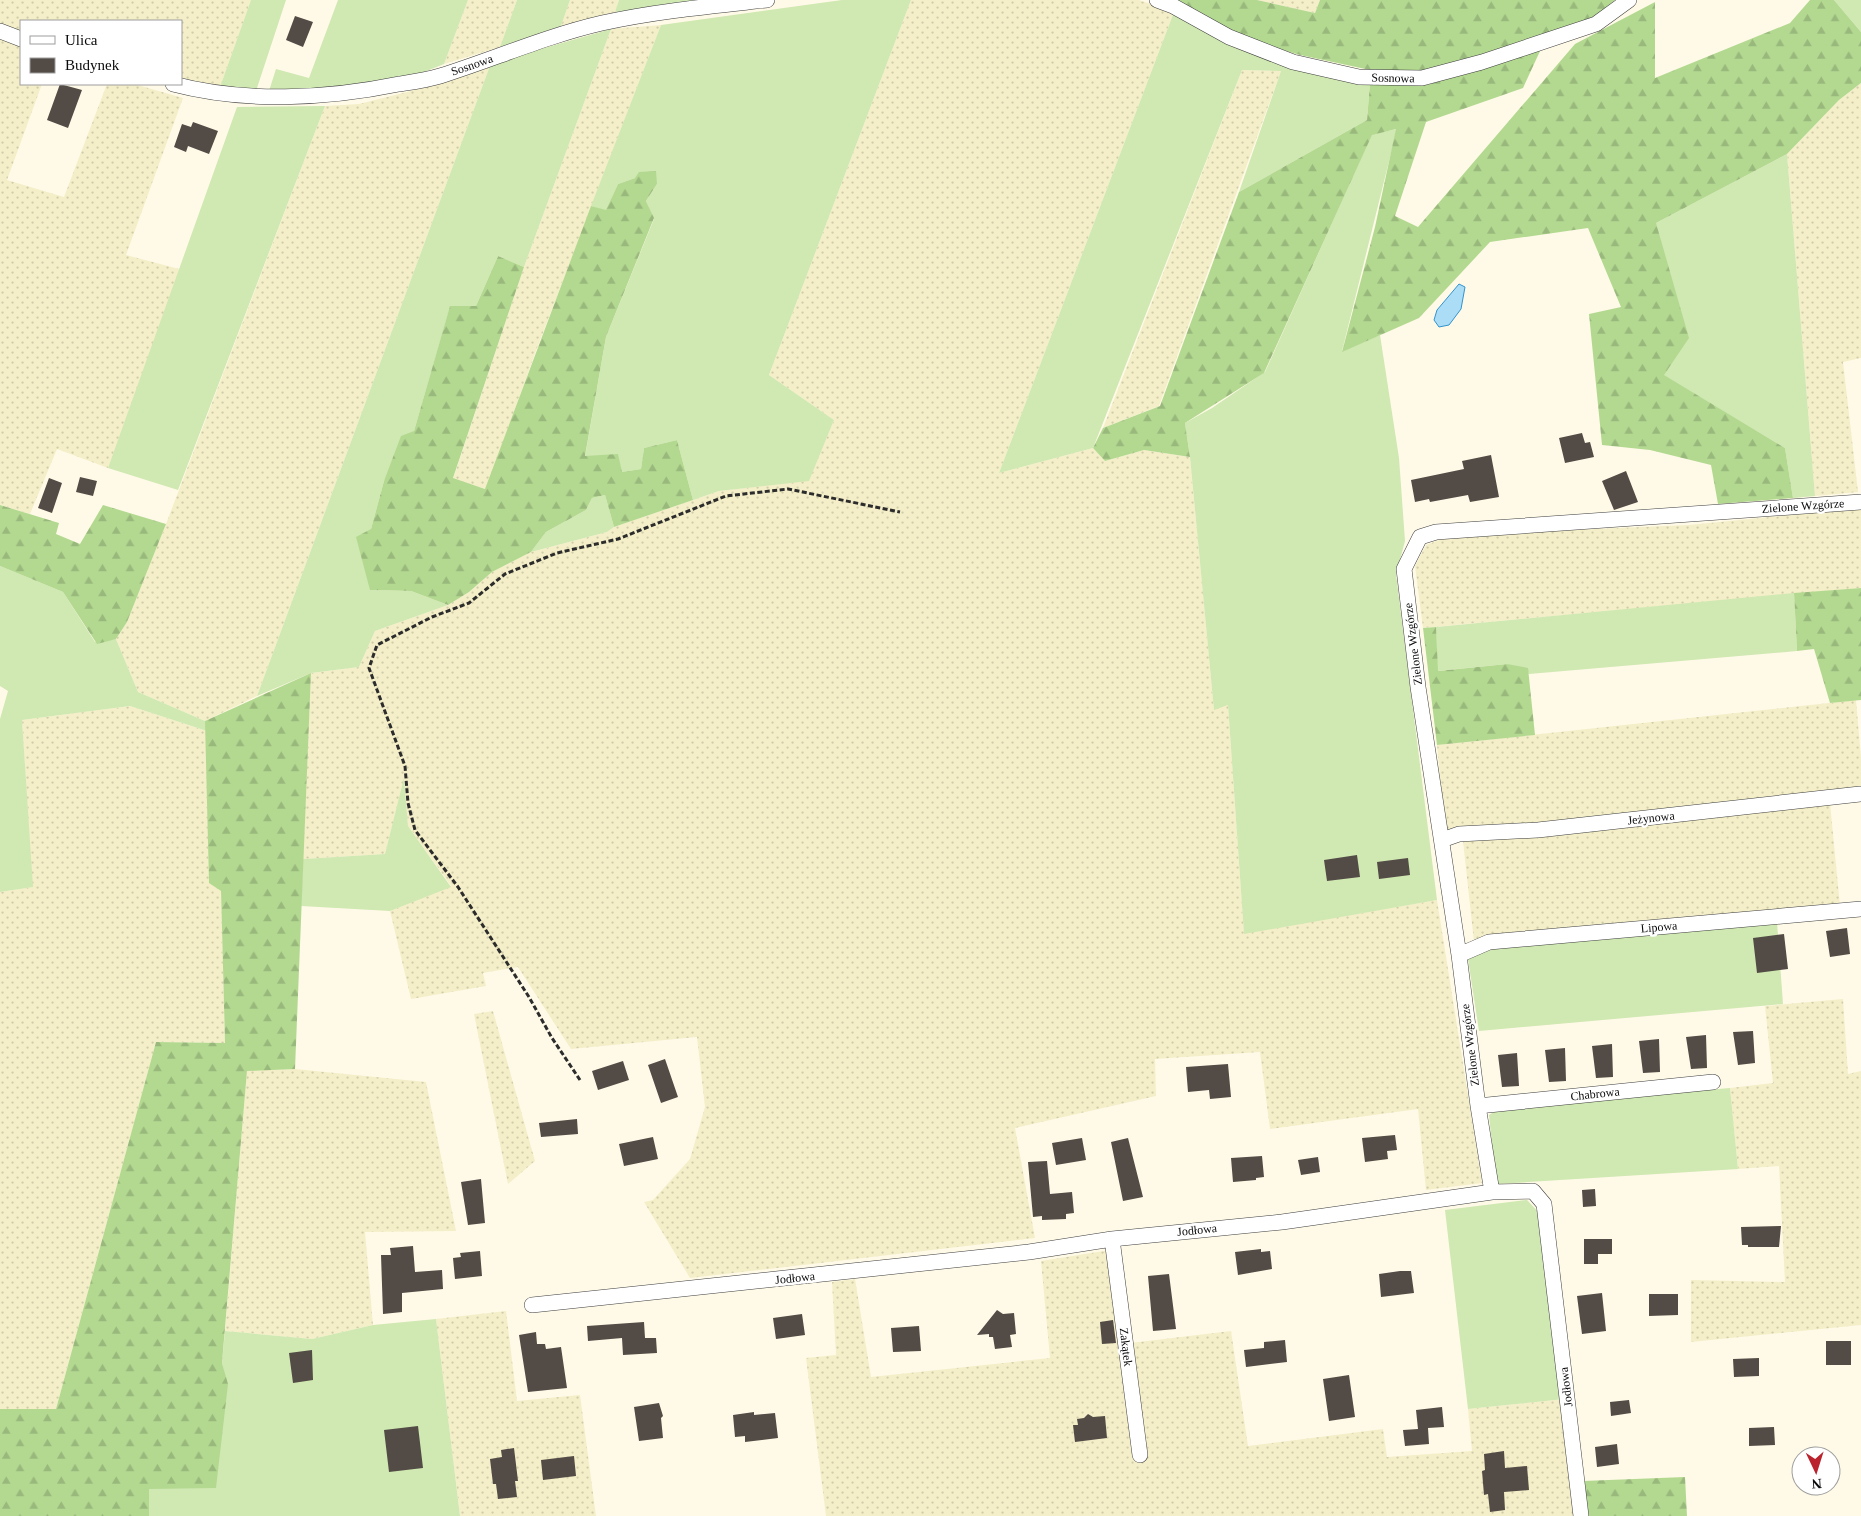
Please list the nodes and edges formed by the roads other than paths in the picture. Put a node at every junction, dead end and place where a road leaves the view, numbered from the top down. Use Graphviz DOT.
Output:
graph roads {
  1 [pos="767,0"];
  2 [pos="1157,0"];
  3 [pos="1629,0"];
  4 [pos="0,31"];
  5 [pos="20,39"];
  6 [pos="177,85"];
  7 [pos="1861,502"];
  8 [pos="1860,794"];
  9 [pos="1442,840"];
  10 [pos="1861,909"];
  11 [pos="1459,955"];
  12 [pos="1713,1082"];
  13 [pos="1478,1106"];
  14 [pos="1492,1192"];
  15 [pos="1112,1239"];
  16 [pos="532,1305"];
  17 [pos="1140,1455"];
  18 [pos="1582,1516"];
  1 -- 6 [label="street, Sosnowa"];
  2 -- 3 [label="street, Sosnowa"];
  4 -- 5 [label="street"];
  7 -- 9 [label="street, Zielone Wzgórze"];
  8 -- 9 [label="street, Jeżynowa"];
  9 -- 11 [label="street, Zielone Wzgórze"];
  10 -- 11 [label="street, Lipowa"];
  11 -- 13 [label="street, Zielone Wzgórze"];
  12 -- 13 [label="street, Chabrowa"];
  13 -- 14 [label="street, Zielone Wzgórze"];
  14 -- 15 [label="street, Jodłowa"];
  14 -- 18 [label="street, Jodłowa"];
  15 -- 16 [label="street, Jodłowa"];
  15 -- 17 [label="street, Zakątek"];
}
